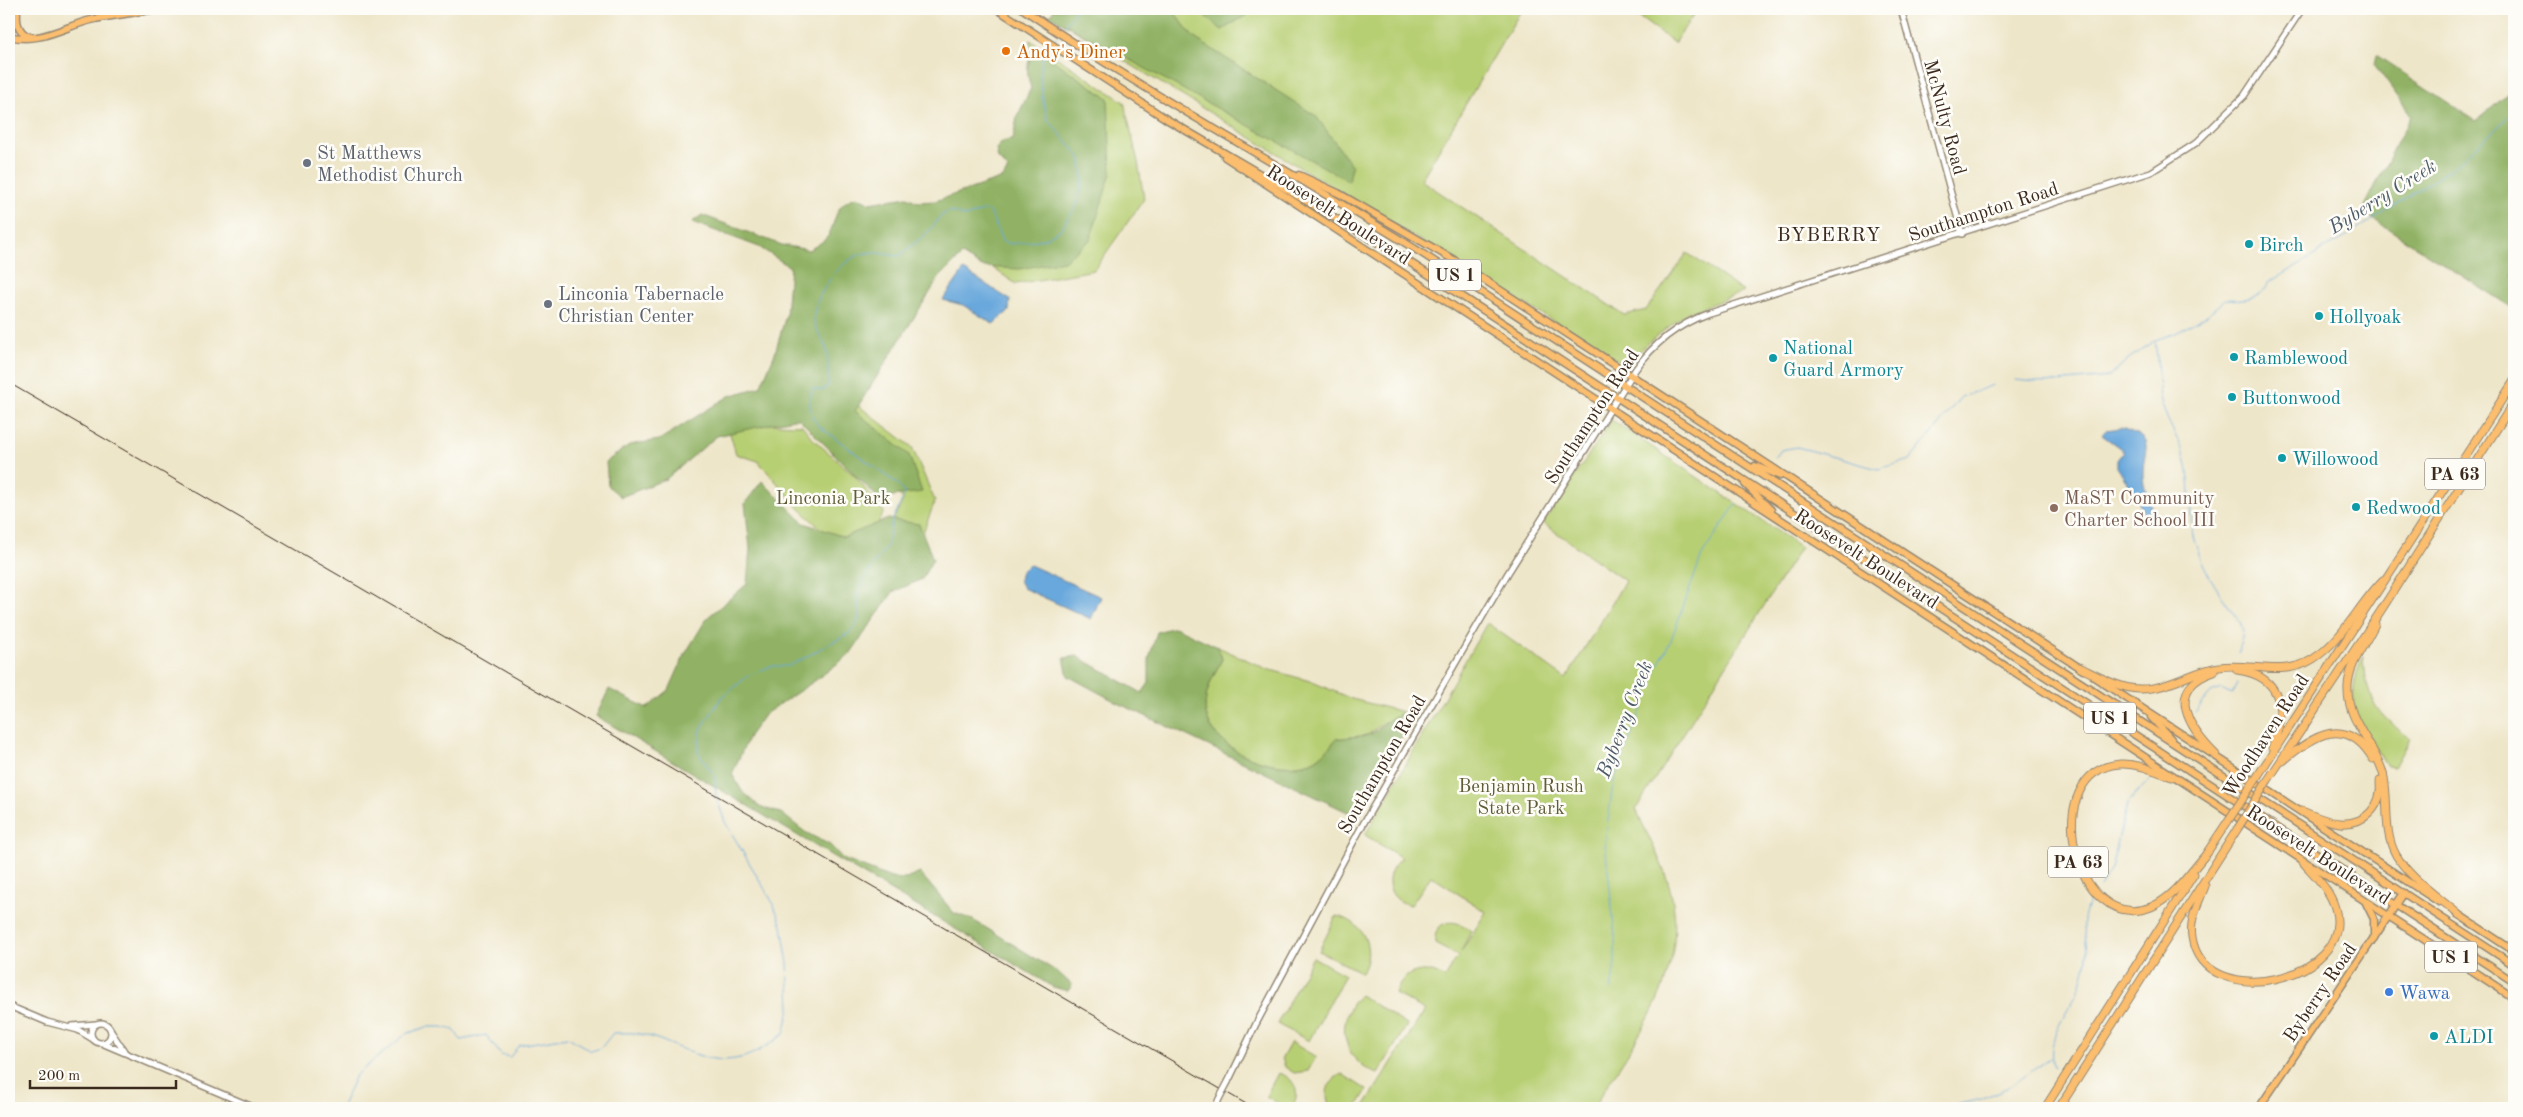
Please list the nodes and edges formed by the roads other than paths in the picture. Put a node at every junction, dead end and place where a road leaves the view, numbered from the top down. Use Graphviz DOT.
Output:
graph roads {
  1 [pos="156,9"];
  2 [pos="997,9"];
  3 [pos="1023,9"];
  4 [pos="1901,9"];
  5 [pos="2302,9"];
  6 [pos="15,10"];
  7 [pos="9,14"];
  8 [pos="9,36"];
  9 [pos="38,38"];
  10 [pos="1205,141"];
  11 [pos="1282,168"];
  12 [pos="1962,234"];
  13 [pos="1632,376"];
  14 [pos="2514,381"];
  15 [pos="1626,386"];
  16 [pos="1618,398"];
  17 [pos="2514,402"];
  18 [pos="1611,409"];
  19 [pos="1742,462"];
  20 [pos="1735,474"];
  21 [pos="1793,481"];
  22 [pos="1780,520"];
  23 [pos="2395,566"];
  24 [pos="2380,612"];
  25 [pos="2078,667"];
  26 [pos="2143,709"];
  27 [pos="2179,747"];
  28 [pos="2216,755"];
  29 [pos="2267,761"];
  30 [pos="2277,766"];
  31 [pos="2172,777"];
  32 [pos="2302,811"];
  33 [pos="2208,852"];
  34 [pos="2303,862"];
  35 [pos="2209,874"];
  36 [pos="2404,893"];
  37 [pos="2364,900"];
  38 [pos="2396,905"];
  39 [pos="2459,915"];
  40 [pos="2388,916"];
  41 [pos="2374,938"];
  42 [pos="2514,951"];
  43 [pos="2514,965"];
  44 [pos="2514,982"];
  45 [pos="2514,998"];
  46 [pos="9,1006"];
  47 [pos="97,1024"];
  48 [pos="68,1026"];
  49 [pos="112,1033"];
  50 [pos="93,1039"];
  51 [pos="104,1044"];
  52 [pos="126,1053"];
  53 [pos="256,1108"];
  54 [pos="1215,1108"];
  55 [pos="2045,1108"];
  56 [pos="2059,1108"];
  57 [pos="2259,1108"];
  1 -- 9 [label="main road"];
  2 -- 10 [label="main road, Roosevelt Boulevard / US 1"];
  3 -- 11 [label="main road, Roosevelt Boulevard / US 1"];
  4 -- 12 [label="street, McNulty Road"];
  5 -- 12 [label="street, Southampton Road"];
  6 -- 7 [label="main road"];
  6 -- 8 [label="main road"];
  6 -- 9 [label="main road"];
  8 -- 9 [label="main road"];
  10 -- 16 [label="main road, Roosevelt Boulevard / US 1"];
  10 -- 18 [label="main road, Roosevelt Boulevard / US 1"];
  11 -- 13 [label="main road, Roosevelt Boulevard / US 1"];
  11 -- 15 [label="main road, Roosevelt Boulevard / US 1"];
  12 -- 13 [label="street, Southampton Road"];
  13 -- 15 [label="street, Southampton Road"];
  13 -- 21 [label="main road, Roosevelt Boulevard / US 1"];
  14 -- 23 [label="highway, Woodhaven Road / PA 63"];
  15 -- 16 [label="street, Southampton Road"];
  15 -- 19 [label="main road, Roosevelt Boulevard / US 1"];
  16 -- 18 [label="street, Southampton Road"];
  16 -- 20 [label="main road, Roosevelt Boulevard / US 1"];
  17 -- 24 [label="highway, Woodhaven Road / PA 63"];
  18 -- 22 [label="main road, Roosevelt Boulevard / US 1"];
  18 -- 54 [label="street, Southampton Road, bridge"];
  19 -- 21 [label="main road"];
  19 -- 27 [label="main road, Roosevelt Boulevard / US 1"];
  20 -- 22 [label="main road"];
  20 -- 38 [label="main road, Roosevelt Boulevard / US 1"];
  21 -- 25 [label="main road, Roosevelt Boulevard / US 1"];
  22 -- 31 [label="main road, Roosevelt Boulevard / US 1"];
  23 -- 25 [label="highway"];
  23 -- 29 [label="highway, Woodhaven Road / PA 63"];
  24 -- 30 [label="highway, Woodhaven Road"];
  24 -- 39 [label="highway, PA 63"];
  25 -- 26 [label="main road, Roosevelt Boulevard / US 1"];
  26 -- 27 [label="main road"];
  26 -- 28 [label="main road, Roosevelt Boulevard / US 1"];
  27 -- 36 [label="main road, Roosevelt Boulevard / US 1"];
  28 -- 29 [label="highway"];
  28 -- 32 [label="main road, Roosevelt Boulevard / US 1"];
  29 -- 33 [label="highway, Woodhaven Road / PA 63, bridge"];
  30 -- 32 [label="highway"];
  30 -- 35 [label="highway, Woodhaven Road, bridge"];
  31 -- 33 [label="highway, PA 63"];
  31 -- 34 [label="main road, Roosevelt Boulevard / US 1"];
  32 -- 39 [label="main road, Roosevelt Boulevard / US 1"];
  33 -- 55 [label="highway, Woodhaven Road"];
  34 -- 35 [label="highway"];
  34 -- 37 [label="main road, Roosevelt Boulevard / US 1"];
  35 -- 56 [label="highway, Woodhaven Road"];
  36 -- 38 [label="main road, Byberry Road"];
  36 -- 43 [label="main road, Roosevelt Boulevard / US 1"];
  37 -- 40 [label="main road, Roosevelt Boulevard / US 1"];
  37 -- 41 [label="main road"];
  38 -- 40 [label="main road, Byberry Road"];
  38 -- 44 [label="main road, Roosevelt Boulevard / US 1"];
  39 -- 42 [label="main road, Roosevelt Boulevard / US 1"];
  40 -- 41 [label="main road, Byberry Road"];
  40 -- 45 [label="main road, Roosevelt Boulevard / US 1"];
  41 -- 57 [label="main road, Byberry Road"];
  46 -- 48 [label="street"];
  47 -- 48 [label="street"];
  47 -- 49 [label="street"];
  47 -- 50 [label="street"];
  48 -- 50 [label="street"];
  49 -- 51 [label="street"];
  49 -- 52 [label="street"];
  50 -- 51 [label="street"];
  51 -- 52 [label="street"];
  52 -- 53 [label="street"];
}
